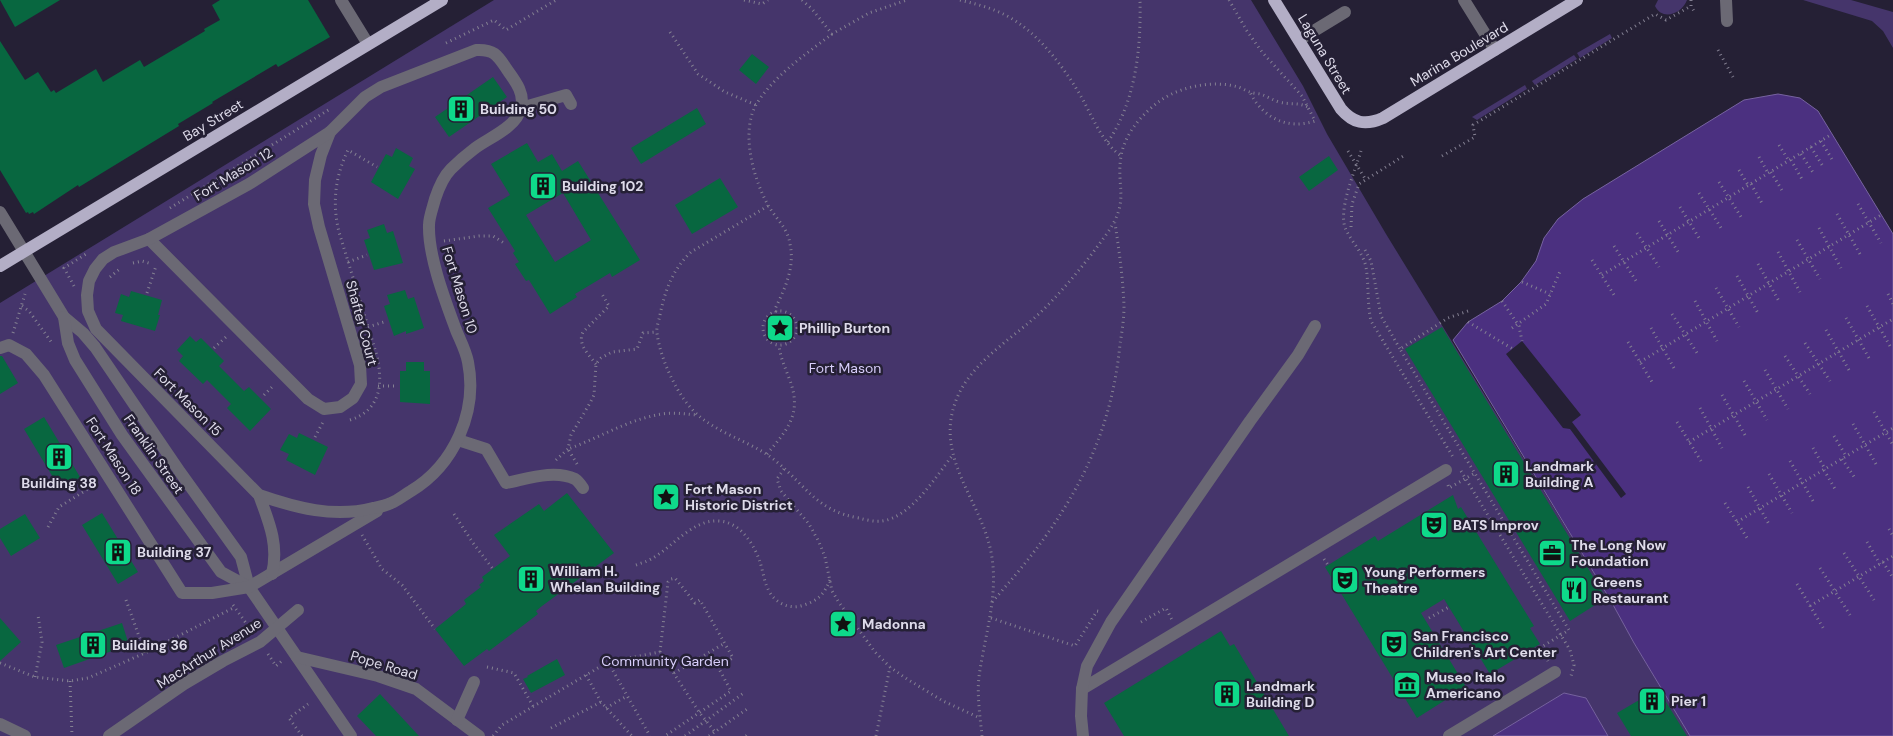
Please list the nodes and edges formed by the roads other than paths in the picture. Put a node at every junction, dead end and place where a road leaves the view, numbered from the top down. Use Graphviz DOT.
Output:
graph roads {
  1 [pos="341,0"];
  2 [pos="442,0"];
  3 [pos="1274,0"];
  4 [pos="1464,0"];
  5 [pos="1577,0"];
  6 [pos="1726,0"];
  7 [pos="1345,12"];
  8 [pos="1727,20"];
  9 [pos="1299,40"];
  10 [pos="368,44"];
  11 [pos="1495,50"];
  12 [pos="571,104"];
  13 [pos="521,108"];
  14 [pos="1354,121"];
  15 [pos="330,132"];
  16 [pos="0,212"];
  17 [pos="149,239"];
  18 [pos="24,252"];
  19 [pos="0,266"];
  20 [pos="64,317"];
  21 [pos="1315,326"];
  22 [pos="96,329"];
  23 [pos="5,347"];
  24 [pos="458,440"];
  25 [pos="1451,465"];
  26 [pos="583,488"];
  27 [pos="259,495"];
  28 [pos="390,504"];
  29 [pos="272,574"];
  30 [pos="252,591"];
  31 [pos="298,610"];
  32 [pos="278,628"];
  33 [pos="297,657"];
  34 [pos="1555,672"];
  35 [pos="474,682"];
  36 [pos="1082,689"];
  37 [pos="457,720"];
  38 [pos="0,724"];
  39 [pos="25,736"];
  40 [pos="109,736"];
  41 [pos="351,736"];
  42 [pos="479,736"];
  43 [pos="1083,736"];
  44 [pos="1449,736"];
  1 -- 10 [label="street"];
  2 -- 10 [label="main road, Bay Street"];
  3 -- 9 [label="main road, Laguna Street"];
  4 -- 11 [label="street"];
  5 -- 11 [label="main road, Marina Boulevard"];
  6 -- 8 [label="street"];
  7 -- 9 [label="street"];
  9 -- 14 [label="main road, Laguna Street"];
  10 -- 18 [label="main road, Bay Street"];
  11 -- 14 [label="main road, Marina Boulevard"];
  12 -- 13 [label="street"];
  13 -- 15 [label="street"];
  13 -- 24 [label="street, Fort Mason 10"];
  15 -- 17 [label="street, Fort Mason 12"];
  15 -- 17 [label="street, Shafter Court"];
  16 -- 18 [label="street, Franklin Street"];
  17 -- 22 [label="street, Fort Mason 12"];
  18 -- 19 [label="main road, Bay Street"];
  18 -- 20 [label="street, Franklin Street"];
  20 -- 30 [label="street, Franklin Street"];
  20 -- 30 [label="street, Franklin Street"];
  21 -- 36 [label="street"];
  22 -- 27 [label="street, Fort Mason 15"];
  23 -- 30 [label="street, Fort Mason 18"];
  24 -- 26 [label="street"];
  24 -- 28 [label="street, Fort Mason 10"];
  25 -- 36 [label="street"];
  27 -- 28 [label="street"];
  27 -- 29 [label="street"];
  28 -- 29 [label="street, Fort Mason 10"];
  29 -- 30 [label="street, Fort Mason 10"];
  30 -- 32 [label="street, Franklin Street"];
  31 -- 32 [label="street, MacArthur Avenue"];
  32 -- 33 [label="street, Franklin Street"];
  32 -- 40 [label="street, MacArthur Avenue"];
  33 -- 37 [label="street, Pope Road"];
  33 -- 41 [label="street, Franklin Street"];
  34 -- 44 [label="street"];
  35 -- 37 [label="street"];
  36 -- 43 [label="street"];
  37 -- 42 [label="street, Pope Road"];
  38 -- 39 [label="street"];
}
